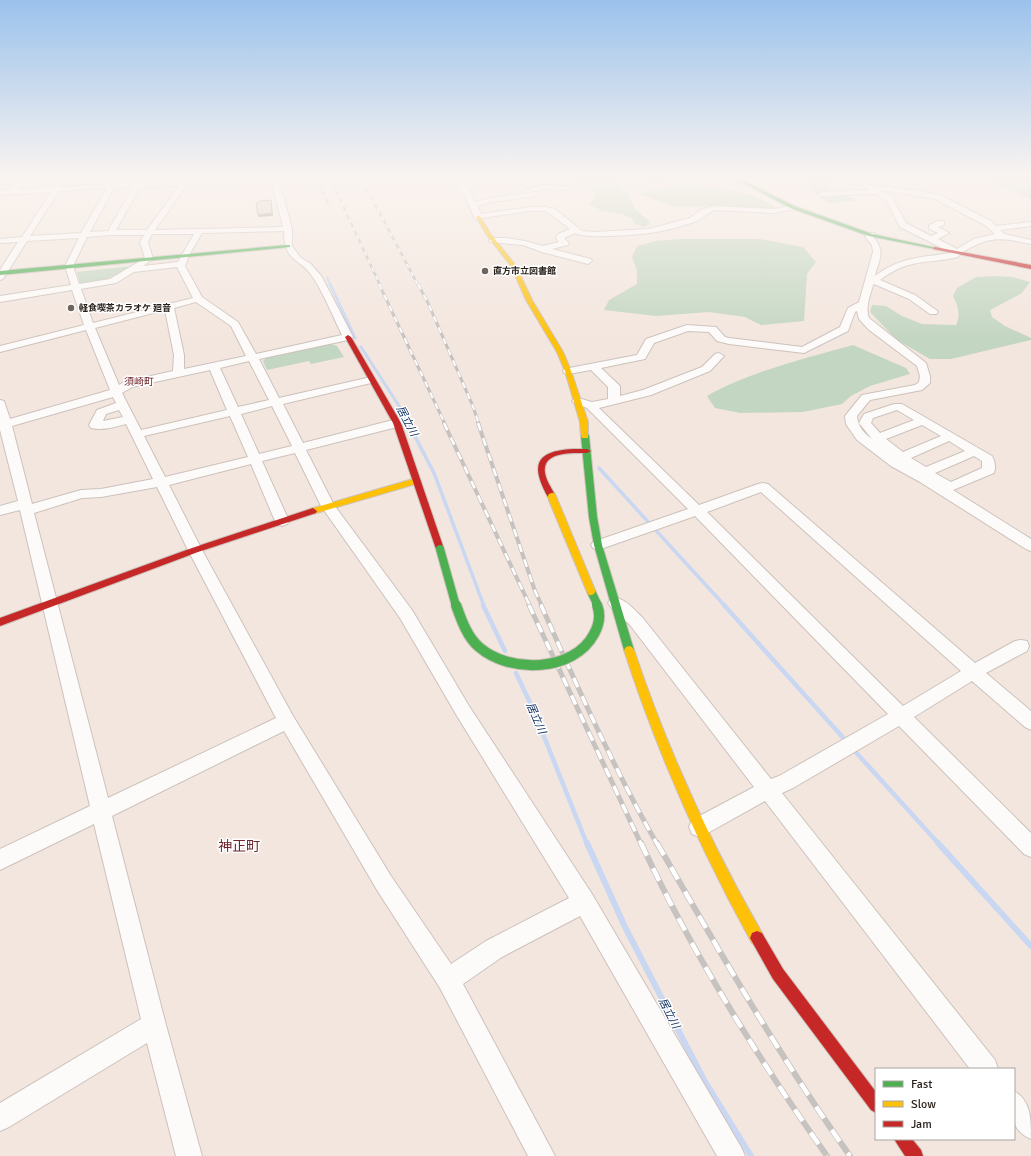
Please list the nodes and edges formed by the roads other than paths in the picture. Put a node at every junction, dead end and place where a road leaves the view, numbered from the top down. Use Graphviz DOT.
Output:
graph roads {
  1 [pos="29,232"];
  2 [pos="150,232"];
  3 [pos="199,232"];
  4 [pos="288,232"];
  5 [pos="488,232"];
  6 [pos="570,232"];
  7 [pos="580,232"];
  8 [pos="642,232"];
  9 [pos="862,232"];
  10 [pos="916,232"];
  11 [pos="943,232"];
  12 [pos="997,232"];
  13 [pos="111,233"];
  14 [pos="83,234"];
  15 [pos="871,235"];
  16 [pos="24,239"];
  17 [pos="930,239"];
  18 [pos="493,240"];
  19 [pos="0,241"];
  20 [pos="1031,242"];
  21 [pos="288,246"];
  22 [pos="542,250"];
  23 [pos="957,252"];
  24 [pos="149,259"];
  25 [pos="184,260"];
  26 [pos="588,261"];
  27 [pos="69,266"];
  28 [pos="1031,267"];
  29 [pos="129,271"];
  30 [pos="1,274"];
  31 [pos="871,283"];
  32 [pos="77,287"];
  33 [pos="0,299"];
  34 [pos="198,299"];
  35 [pos="863,304"];
  36 [pos="169,306"];
  37 [pos="933,312"];
  38 [pos="89,326"];
  39 [pos="348,337"];
  40 [pos="0,349"];
  41 [pos="719,356"];
  42 [pos="253,358"];
  43 [pos="214,366"];
  44 [pos="593,366"];
  45 [pos="568,371"];
  46 [pos="178,373"];
  47 [pos="372,380"];
  48 [pos="116,392"];
  49 [pos="578,401"];
  50 [pos="614,401"];
  51 [pos="276,402"];
  52 [pos="0,403"];
  53 [pos="123,405"];
  54 [pos="591,406"];
  55 [pos="233,412"];
  56 [pos="130,419"];
  57 [pos="923,422"];
  58 [pos="397,423"];
  59 [pos="3,425"];
  60 [pos="137,434"];
  61 [pos="949,437"];
  62 [pos="877,438"];
  63 [pos="298,449"];
  64 [pos="587,451"];
  65 [pos="973,452"];
  66 [pos="901,458"];
  67 [pos="255,460"];
  68 [pos="922,474"];
  69 [pos="416,481"];
  70 [pos="161,482"];
  71 [pos="328,506"];
  72 [pos="27,507"];
  73 [pos="697,510"];
  74 [pos="0,511"];
  75 [pos="282,521"];
  76 [pos="598,545"];
  77 [pos="1031,546"];
  78 [pos="195,550"];
  79 [pos="50,603"];
  80 [pos="616,603"];
  81 [pos="0,622"];
  82 [pos="1021,646"];
  83 [pos="973,672"];
  84 [pos="901,716"];
  85 [pos="287,721"];
  86 [pos="1031,722"];
  87 [pos="768,789"];
  88 [pos="101,811"];
  89 [pos="699,826"];
  90 [pos="1031,847"];
  91 [pos="0,860"];
  92 [pos="584,902"];
  93 [pos="448,980"];
  94 [pos="154,1025"];
  95 [pos="985,1068"];
  96 [pos="875,1104"];
  97 [pos="1015,1105"];
  98 [pos="0,1118"];
  99 [pos="1031,1126"];
  100 [pos="903,1140"];
  101 [pos="189,1156"];
  102 [pos="542,1156"];
  103 [pos="732,1156"];
  104 [pos="915,1156"];
  1 -- 16 [label="street"];
  2 -- 13 [label="street"];
  2 -- 24 [label="street"];
  3 -- 25 [label="street"];
  4 -- 21 [label="street"];
  5 -- 18 [label="street"];
  6 -- 22 [label="street"];
  7 -- 8 [label="street"];
  9 -- 15 [label="street"];
  10 -- 17 [label="street"];
  11 -- 17 [label="street"];
  12 -- 20 [label="street"];
  12 -- 23 [label="street"];
  13 -- 14 [label="street"];
  14 -- 16 [label="street"];
  14 -- 27 [label="street"];
  15 -- 23 [label="street"];
  15 -- 31 [label="street"];
  16 -- 19 [label="street"];
  16 -- 30 [label="street"];
  17 -- 23 [label="street"];
  18 -- 22 [label="street"];
  18 -- 45 [label="street"];
  21 -- 25 [label="street"];
  21 -- 39 [label="street"];
  22 -- 26 [label="street"];
  23 -- 28 [label="street"];
  23 -- 31 [label="street"];
  24 -- 25 [label="street"];
  24 -- 27 [label="street"];
  24 -- 29 [label="street"];
  25 -- 29 [label="street"];
  25 -- 34 [label="street"];
  27 -- 30 [label="street"];
  27 -- 32 [label="street"];
  29 -- 32 [label="street"];
  31 -- 35 [label="street"];
  31 -- 37 [label="street"];
  32 -- 33 [label="street"];
  32 -- 38 [label="street"];
  34 -- 36 [label="street"];
  34 -- 42 [label="street"];
  35 -- 44 [label="street"];
  35 -- 68 [label="street"];
  36 -- 38 [label="street"];
  36 -- 46 [label="street"];
  38 -- 40 [label="street"];
  38 -- 48 [label="street"];
  39 -- 42 [label="street"];
  39 -- 47 [label="street"];
  41 -- 50 [label="street"];
  42 -- 43 [label="street"];
  42 -- 51 [label="street"];
  43 -- 46 [label="street"];
  43 -- 55 [label="street"];
  44 -- 45 [label="street"];
  44 -- 50 [label="street"];
  45 -- 49 [label="street"];
  46 -- 48 [label="street"];
  47 -- 51 [label="street"];
  47 -- 58 [label="street"];
  48 -- 53 [label="street"];
  48 -- 59 [label="street"];
  49 -- 54 [label="street"];
  49 -- 64 [label="street"];
  50 -- 54 [label="street"];
  51 -- 55 [label="street"];
  51 -- 63 [label="street"];
  52 -- 59 [label="street"];
  53 -- 56 [label="street"];
  53 -- 56 [label="street"];
  54 -- 73 [label="street"];
  55 -- 60 [label="street"];
  55 -- 67 [label="street"];
  56 -- 60 [label="street"];
  57 -- 61 [label="street"];
  57 -- 62 [label="street"];
  57 -- 62 [label="street"];
  58 -- 63 [label="street"];
  58 -- 69 [label="street"];
  59 -- 72 [label="street"];
  60 -- 70 [label="street"];
  61 -- 65 [label="street"];
  61 -- 66 [label="street"];
  62 -- 66 [label="street"];
  63 -- 67 [label="street"];
  63 -- 71 [label="street"];
  64 -- 69 [label="street, bridge"];
  64 -- 76 [label="street"];
  65 -- 68 [label="street"];
  65 -- 68 [label="street"];
  66 -- 68 [label="street"];
  67 -- 70 [label="street"];
  67 -- 75 [label="street"];
  68 -- 77 [label="street"];
  69 -- 71 [label="street"];
  70 -- 72 [label="street"];
  70 -- 78 [label="street"];
  71 -- 75 [label="street"];
  71 -- 92 [label="street"];
  72 -- 74 [label="street"];
  72 -- 79 [label="street"];
  73 -- 76 [label="street"];
  73 -- 83 [label="street"];
  73 -- 84 [label="street"];
  75 -- 78 [label="street"];
  76 -- 80 [label="street"];
  78 -- 79 [label="street"];
  78 -- 85 [label="street"];
  79 -- 81 [label="street"];
  79 -- 88 [label="street"];
  80 -- 87 [label="street"];
  80 -- 89 [label="street"];
  82 -- 83 [label="street"];
  83 -- 84 [label="street"];
  83 -- 86 [label="street"];
  84 -- 87 [label="street"];
  84 -- 90 [label="street"];
  85 -- 88 [label="street"];
  85 -- 93 [label="street"];
  87 -- 89 [label="street"];
  87 -- 95 [label="street"];
  88 -- 91 [label="street"];
  88 -- 94 [label="street"];
  89 -- 96 [label="street"];
  92 -- 93 [label="street"];
  92 -- 103 [label="street"];
  93 -- 102 [label="street"];
  94 -- 98 [label="street"];
  94 -- 101 [label="street"];
  97 -- 99 [label="street"];
  100 -- 104 [label="street"];
}
